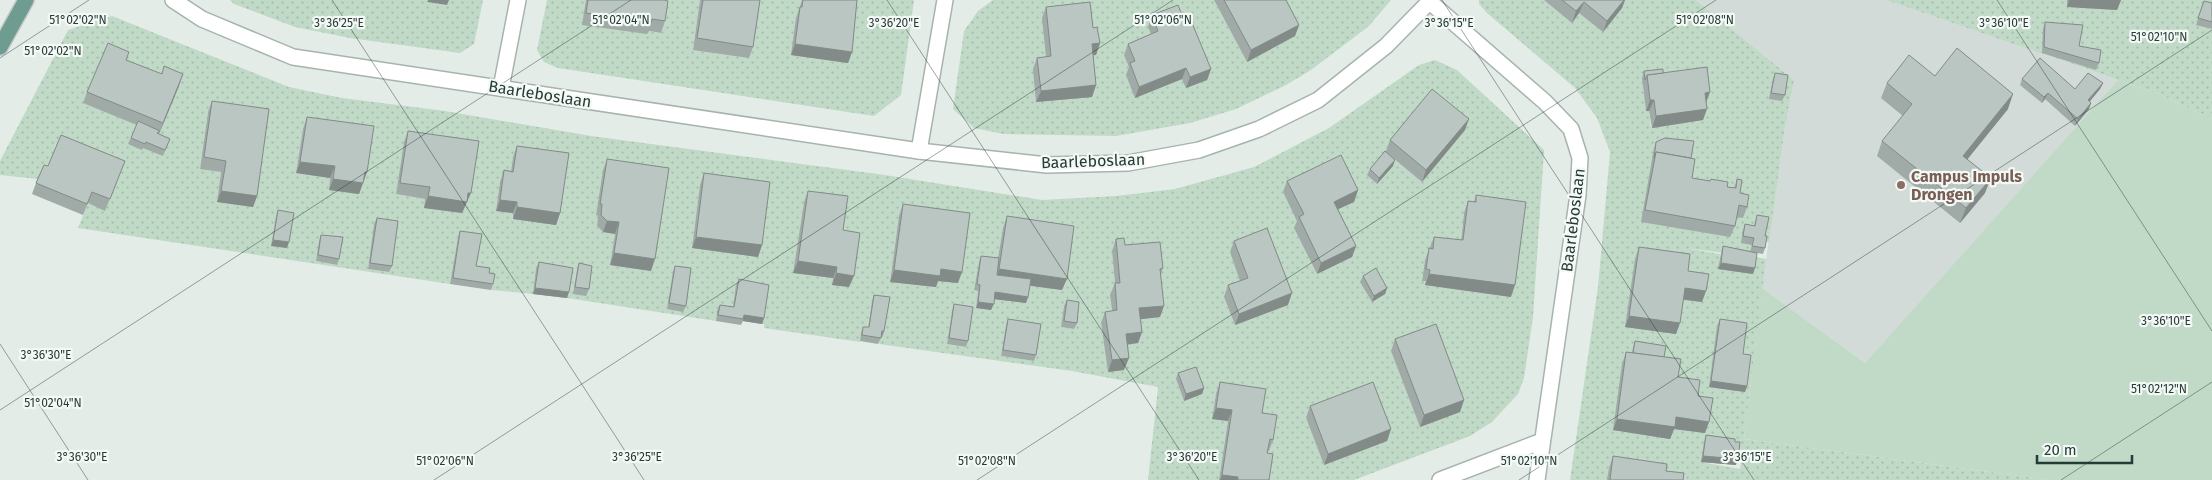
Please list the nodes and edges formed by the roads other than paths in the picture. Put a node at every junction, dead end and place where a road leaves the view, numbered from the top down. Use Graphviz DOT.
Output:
graph roads {
  1 [pos="26,0"];
  2 [pos="173,0"];
  3 [pos="518,0"];
  4 [pos="945,0"];
  5 [pos="1430,1"];
  6 [pos="0,47"];
  7 [pos="501,88"];
  8 [pos="919,151"];
  9 [pos="1542,441"];
  10 [pos="1440,480"];
  11 [pos="1537,480"];
  1 -- 6 [label="main road"];
  2 -- 7 [label="street, Baarleboslaan"];
  3 -- 7 [label="street"];
  4 -- 8 [label="street"];
  5 -- 8 [label="street, Baarleboslaan"];
  5 -- 9 [label="street, Baarleboslaan"];
  7 -- 8 [label="street, Baarleboslaan"];
  9 -- 10 [label="street"];
  9 -- 11 [label="street, Baarleboslaan"];
}
